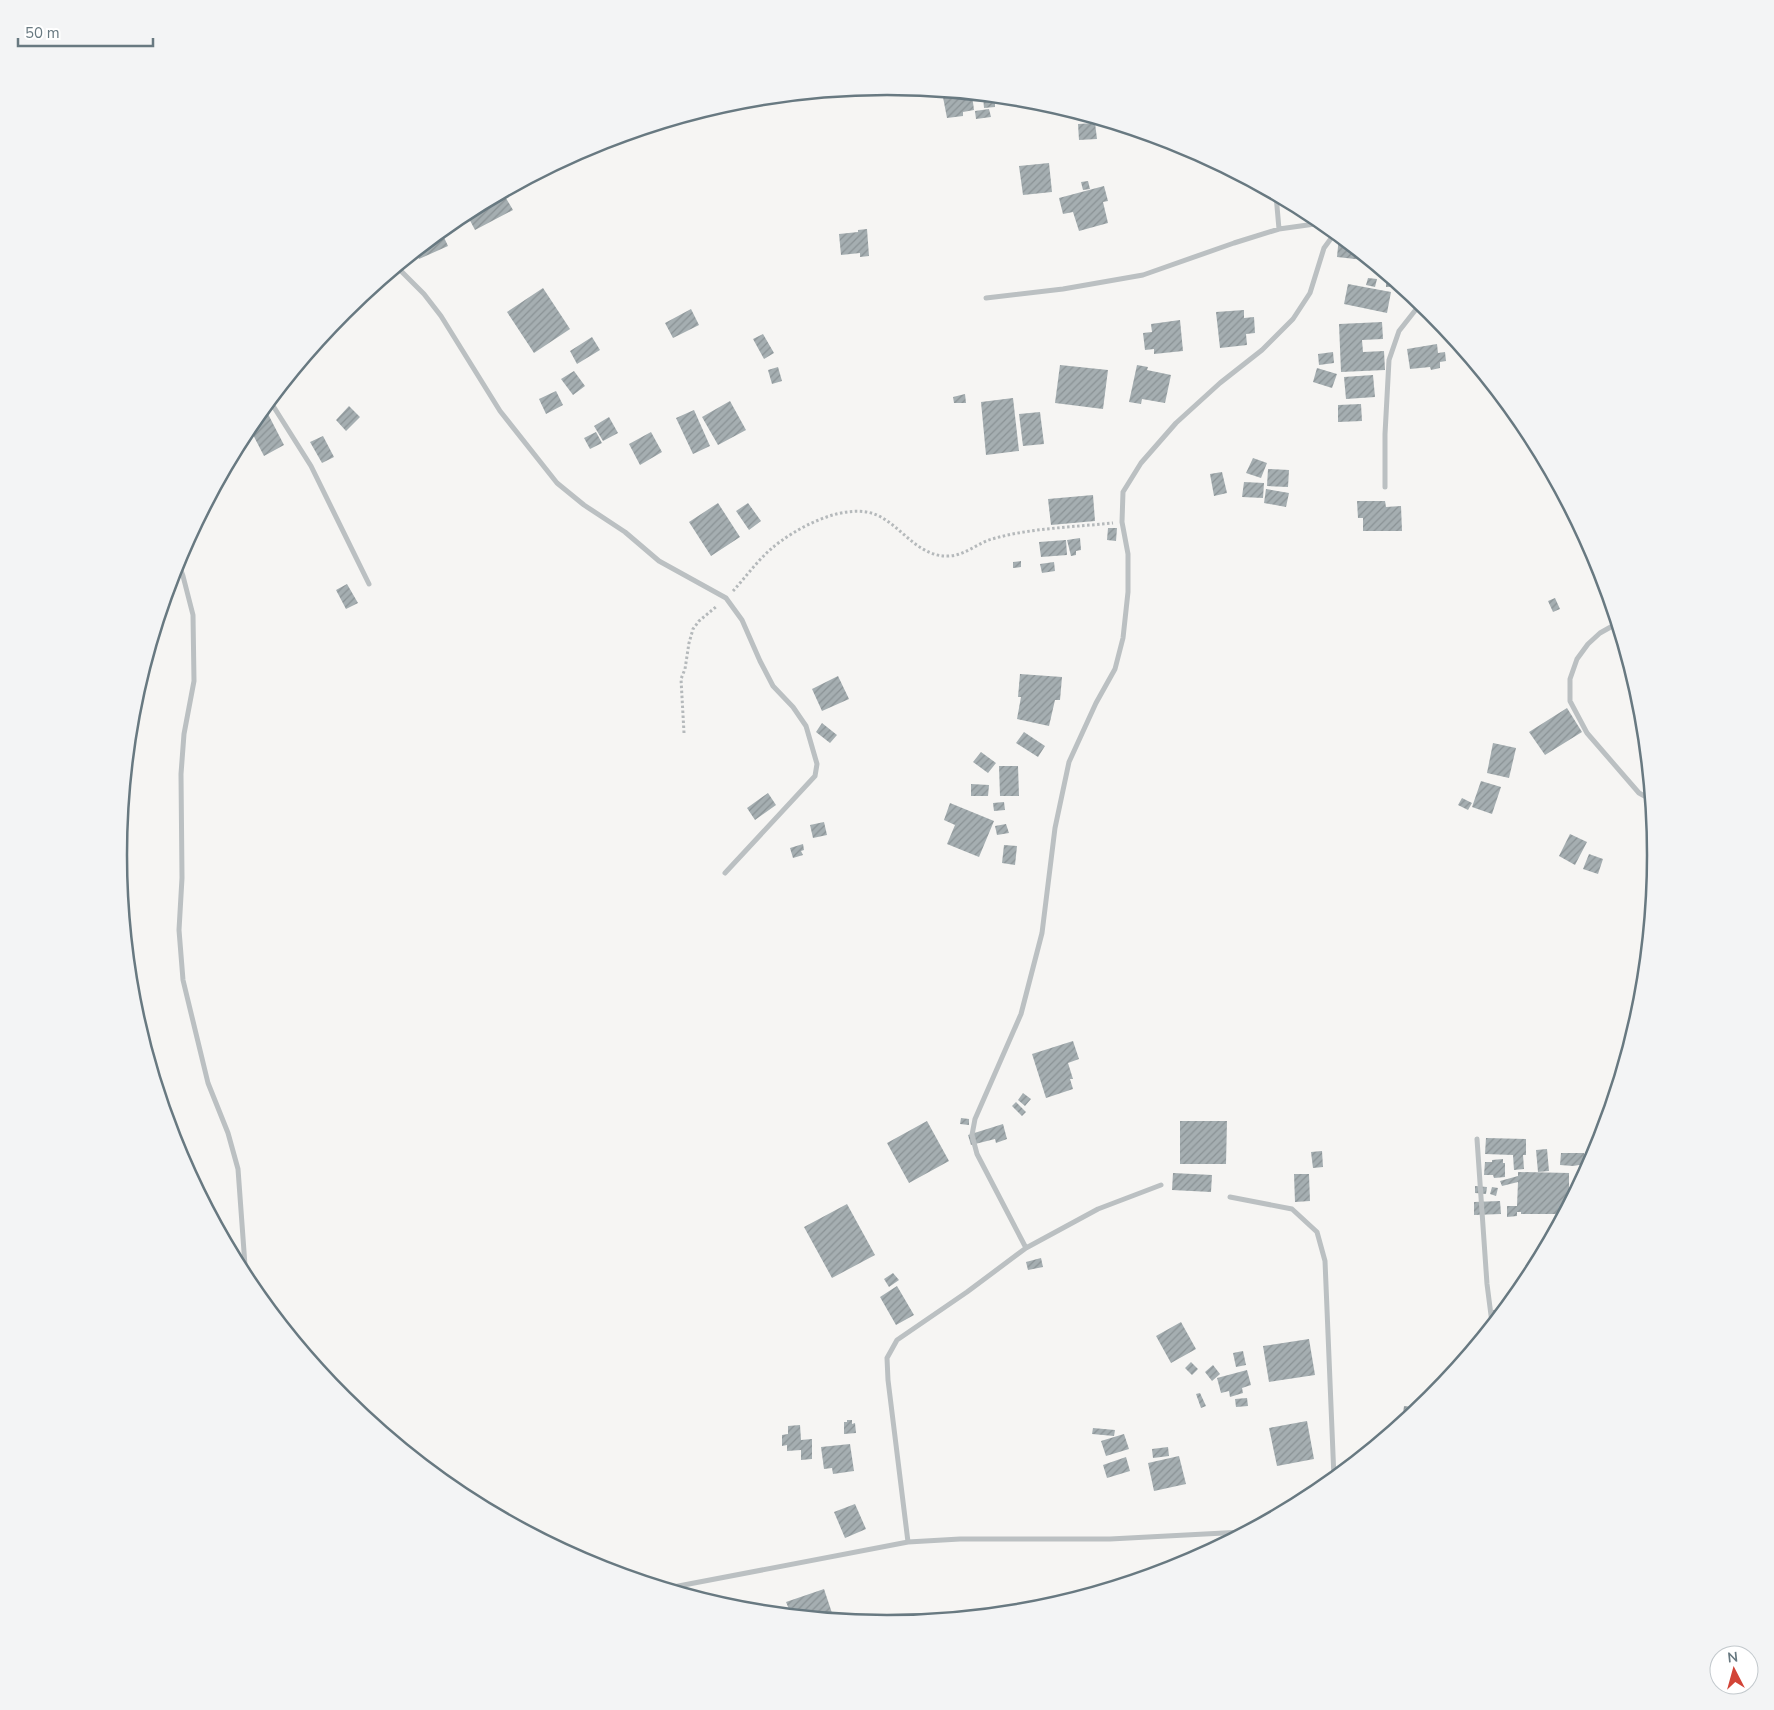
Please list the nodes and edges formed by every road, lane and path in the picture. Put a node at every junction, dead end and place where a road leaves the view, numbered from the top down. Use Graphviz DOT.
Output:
graph roads {
  1 [pos="1277,203"];
  2 [pos="1311,225"];
  3 [pos="1279,230"];
  4 [pos="1331,238"];
  5 [pos="401,272"];
  6 [pos="986,298"];
  7 [pos="1415,310"];
  8 [pos="274,407"];
  9 [pos="1385,486"];
  10 [pos="1122,522"];
  11 [pos="182,573"];
  12 [pos="369,584"];
  13 [pos="726,598"];
  14 [pos="1612,626"];
  15 [pos="684,733"];
  16 [pos="1644,796"];
  17 [pos="725,873"];
  18 [pos="1478,1139"];
  19 [pos="1161,1185"];
  20 [pos="1230,1197"];
  21 [pos="1026,1248"];
  22 [pos="245,1260"];
  23 [pos="1491,1316"];
  24 [pos="1334,1470"];
  25 [pos="1231,1533"];
  26 [pos="908,1542"];
  27 [pos="679,1586"];
  1 -- 3 [label="street"];
  2 -- 3 [label="street"];
  3 -- 6 [label="street"];
  4 -- 10 [label="street"];
  5 -- 13 [label="street"];
  7 -- 9 [label="street"];
  8 -- 12 [label="street"];
  10 -- 13 [label="path"];
  10 -- 21 [label="street"];
  11 -- 22 [label="street"];
  13 -- 15 [label="path"];
  13 -- 17 [label="street"];
  14 -- 16 [label="street"];
  18 -- 23 [label="street"];
  19 -- 21 [label="street"];
  20 -- 24 [label="street"];
  21 -- 26 [label="street"];
  25 -- 26 [label="street"];
  26 -- 27 [label="street"];
}
